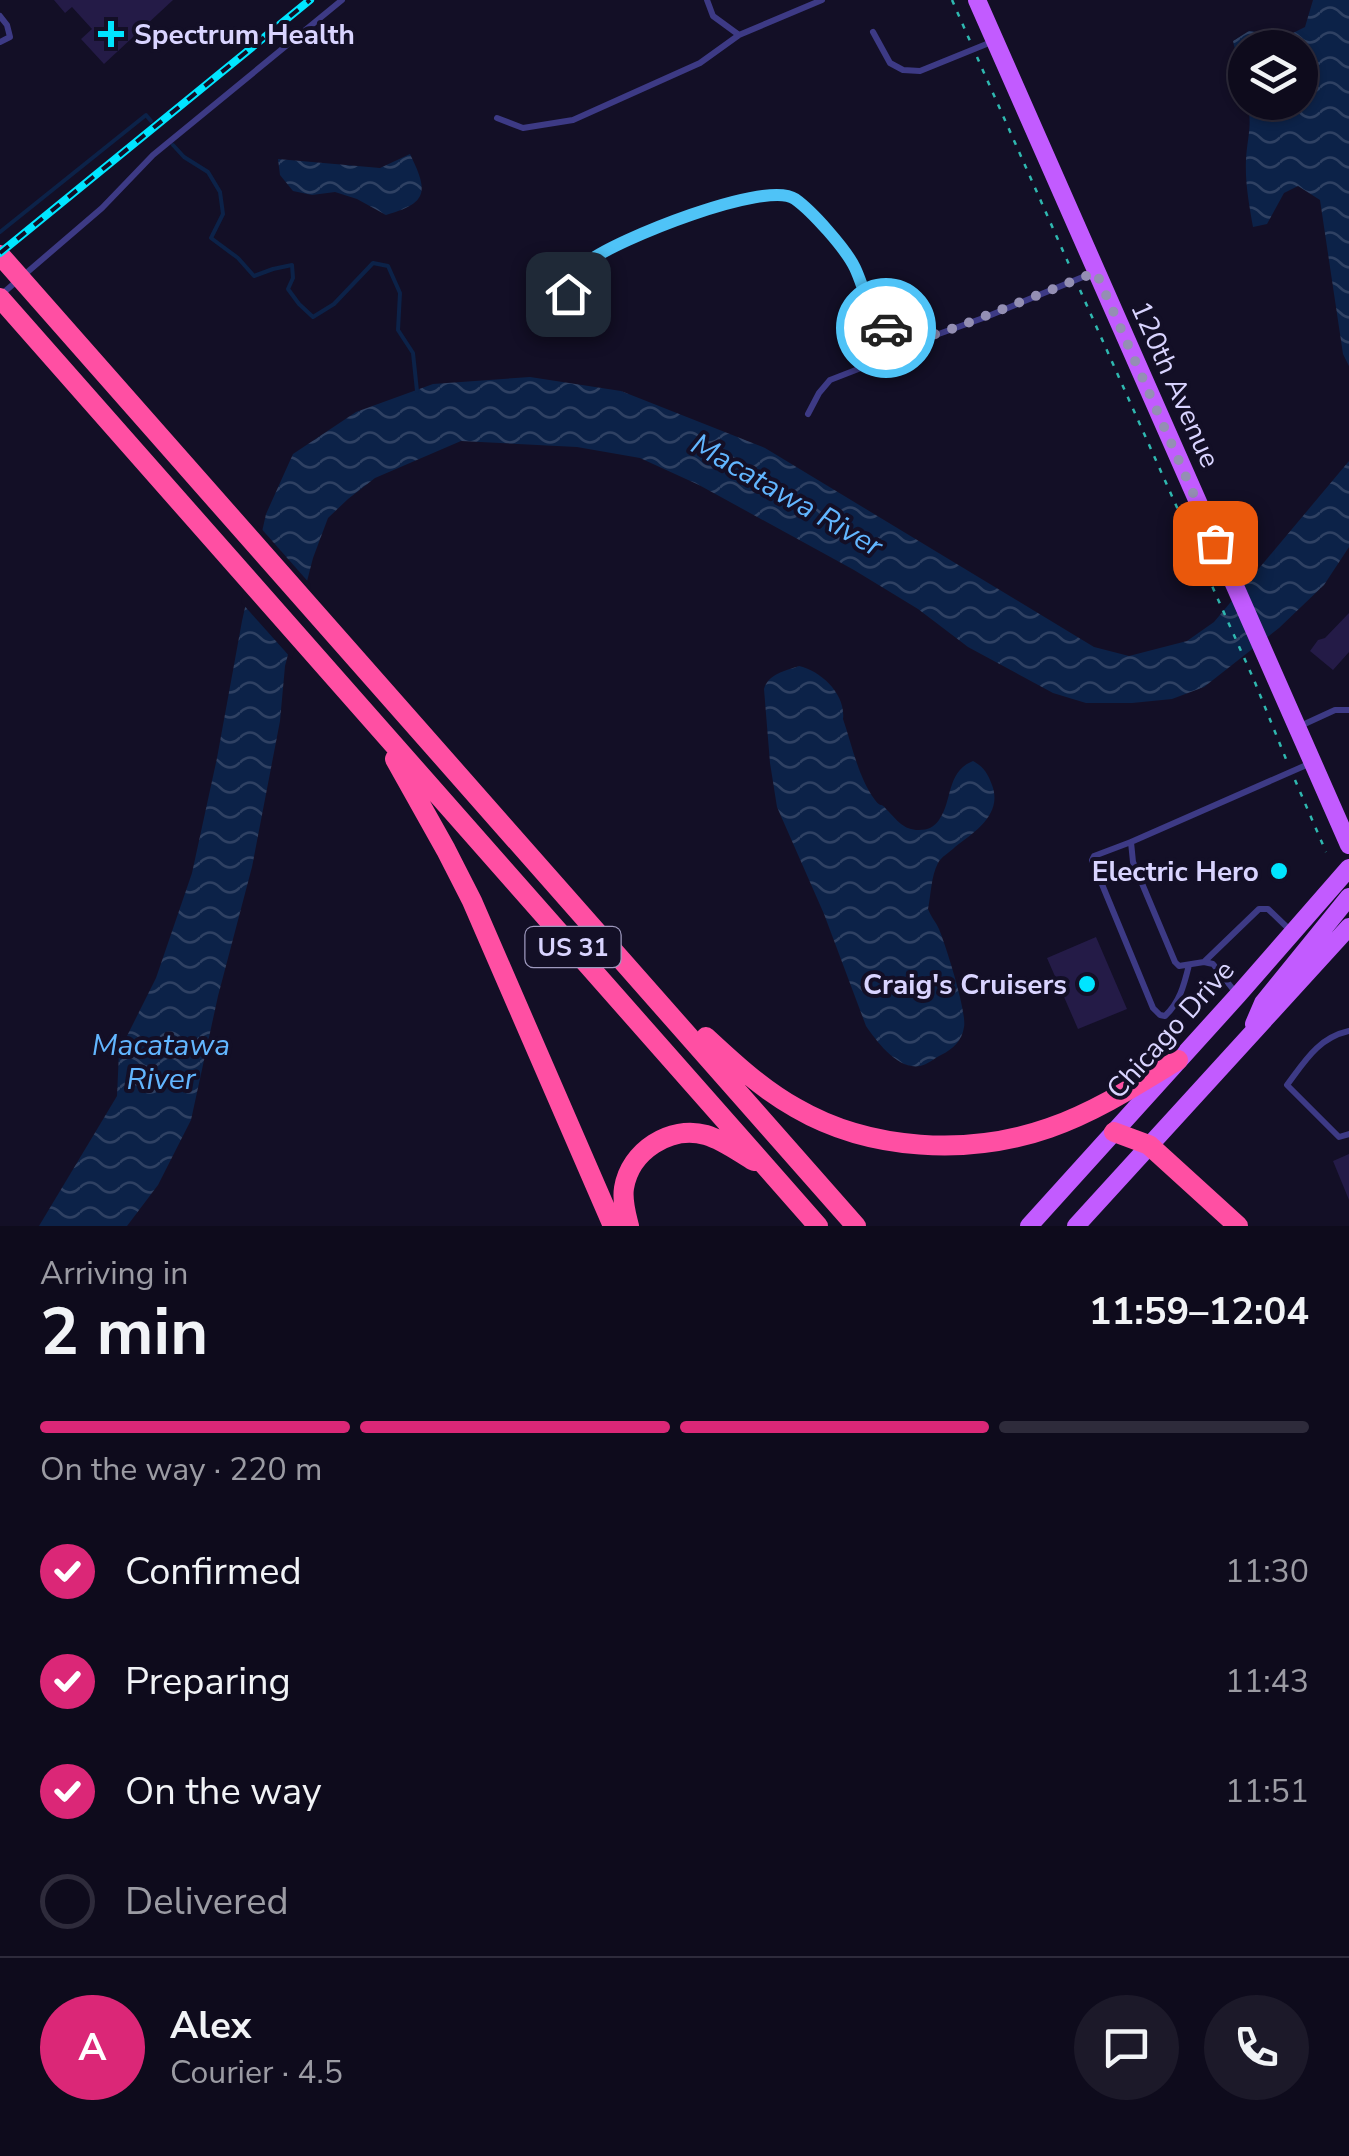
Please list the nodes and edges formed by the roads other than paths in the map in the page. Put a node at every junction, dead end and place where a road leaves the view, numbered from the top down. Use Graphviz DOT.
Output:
graph roads {
  1 [pos="342,0"];
  2 [pos="707,0"];
  3 [pos="822,0"];
  4 [pos="978,0"];
  5 [pos="0,16"];
  6 [pos="873,32"];
  7 [pos="739,35"];
  8 [pos="995,40"];
  9 [pos="0,42"];
  10 [pos="497,118"];
  11 [pos="0,255"];
  12 [pos="1096,272"];
  13 [pos="568,294"];
  14 [pos="2,300"];
  15 [pos="928,338"];
  16 [pos="808,414"];
  17 [pos="1349,710"];
  18 [pos="374,722"];
  19 [pos="1297,727"];
  20 [pos="1312,762"];
  21 [pos="1132,842"];
  22 [pos="1349,845"];
  23 [pos="1349,868"];
  24 [pos="1349,897"];
  25 [pos="1349,927"];
  26 [pos="1293,933"];
  27 [pos="1204,962"];
  28 [pos="628,965"];
  29 [pos="1189,965"];
  30 [pos="1238,995"];
  31 [pos="1349,1031"];
  32 [pos="1248,1038"];
  33 [pos="1178,1060"];
  34 [pos="1114,1132"];
  35 [pos="1349,1134"];
  36 [pos="1148,1145"];
  37 [pos="772,1172"];
  38 [pos="613,1226"];
  39 [pos="629,1226"];
  40 [pos="818,1226"];
  41 [pos="856,1226"];
  42 [pos="1029,1226"];
  43 [pos="1076,1226"];
  44 [pos="1238,1226"];
  1 -- 14 [label="lane"];
  2 -- 7 [label="lane"];
  3 -- 7 [label="lane"];
  4 -- 8 [label="main road, 120th Avenue"];
  5 -- 9 [label="lane"];
  6 -- 8 [label="lane"];
  7 -- 10 [label="lane"];
  8 -- 12 [label="main road, 120th Avenue"];
  11 -- 28 [label="highway, US 31"];
  12 -- 15 [label="lane"];
  12 -- 19 [label="main road, 120th Avenue"];
  13 -- 15 [label="lane"];
  14 -- 18 [label="highway, US 31"];
  15 -- 16 [label="lane"];
  17 -- 19 [label="lane"];
  18 -- 37 [label="highway, US 31"];
  18 -- 38 [label="highway"];
  19 -- 20 [label="main road, 120th Avenue"];
  20 -- 21 [label="lane"];
  20 -- 22 [label="main road, 120th Avenue"];
  21 -- 29 [label="lane"];
  21 -- 29 [label="lane"];
  23 -- 26 [label="main road, Chicago Drive"];
  24 -- 32 [label="main road"];
  25 -- 32 [label="main road"];
  26 -- 27 [label="lane"];
  26 -- 30 [label="main road, Chicago Drive"];
  27 -- 29 [label="lane"];
  27 -- 30 [label="lane"];
  28 -- 33 [label="highway"];
  28 -- 41 [label="highway, US 31"];
  30 -- 33 [label="main road, Chicago Drive"];
  31 -- 35 [label="lane"];
  32 -- 36 [label="main road"];
  33 -- 34 [label="main road, Chicago Drive"];
  34 -- 36 [label="highway"];
  34 -- 42 [label="main road, Chicago Drive"];
  36 -- 43 [label="main road"];
  36 -- 44 [label="highway"];
  37 -- 39 [label="highway"];
  37 -- 40 [label="highway, US 31"];
}
